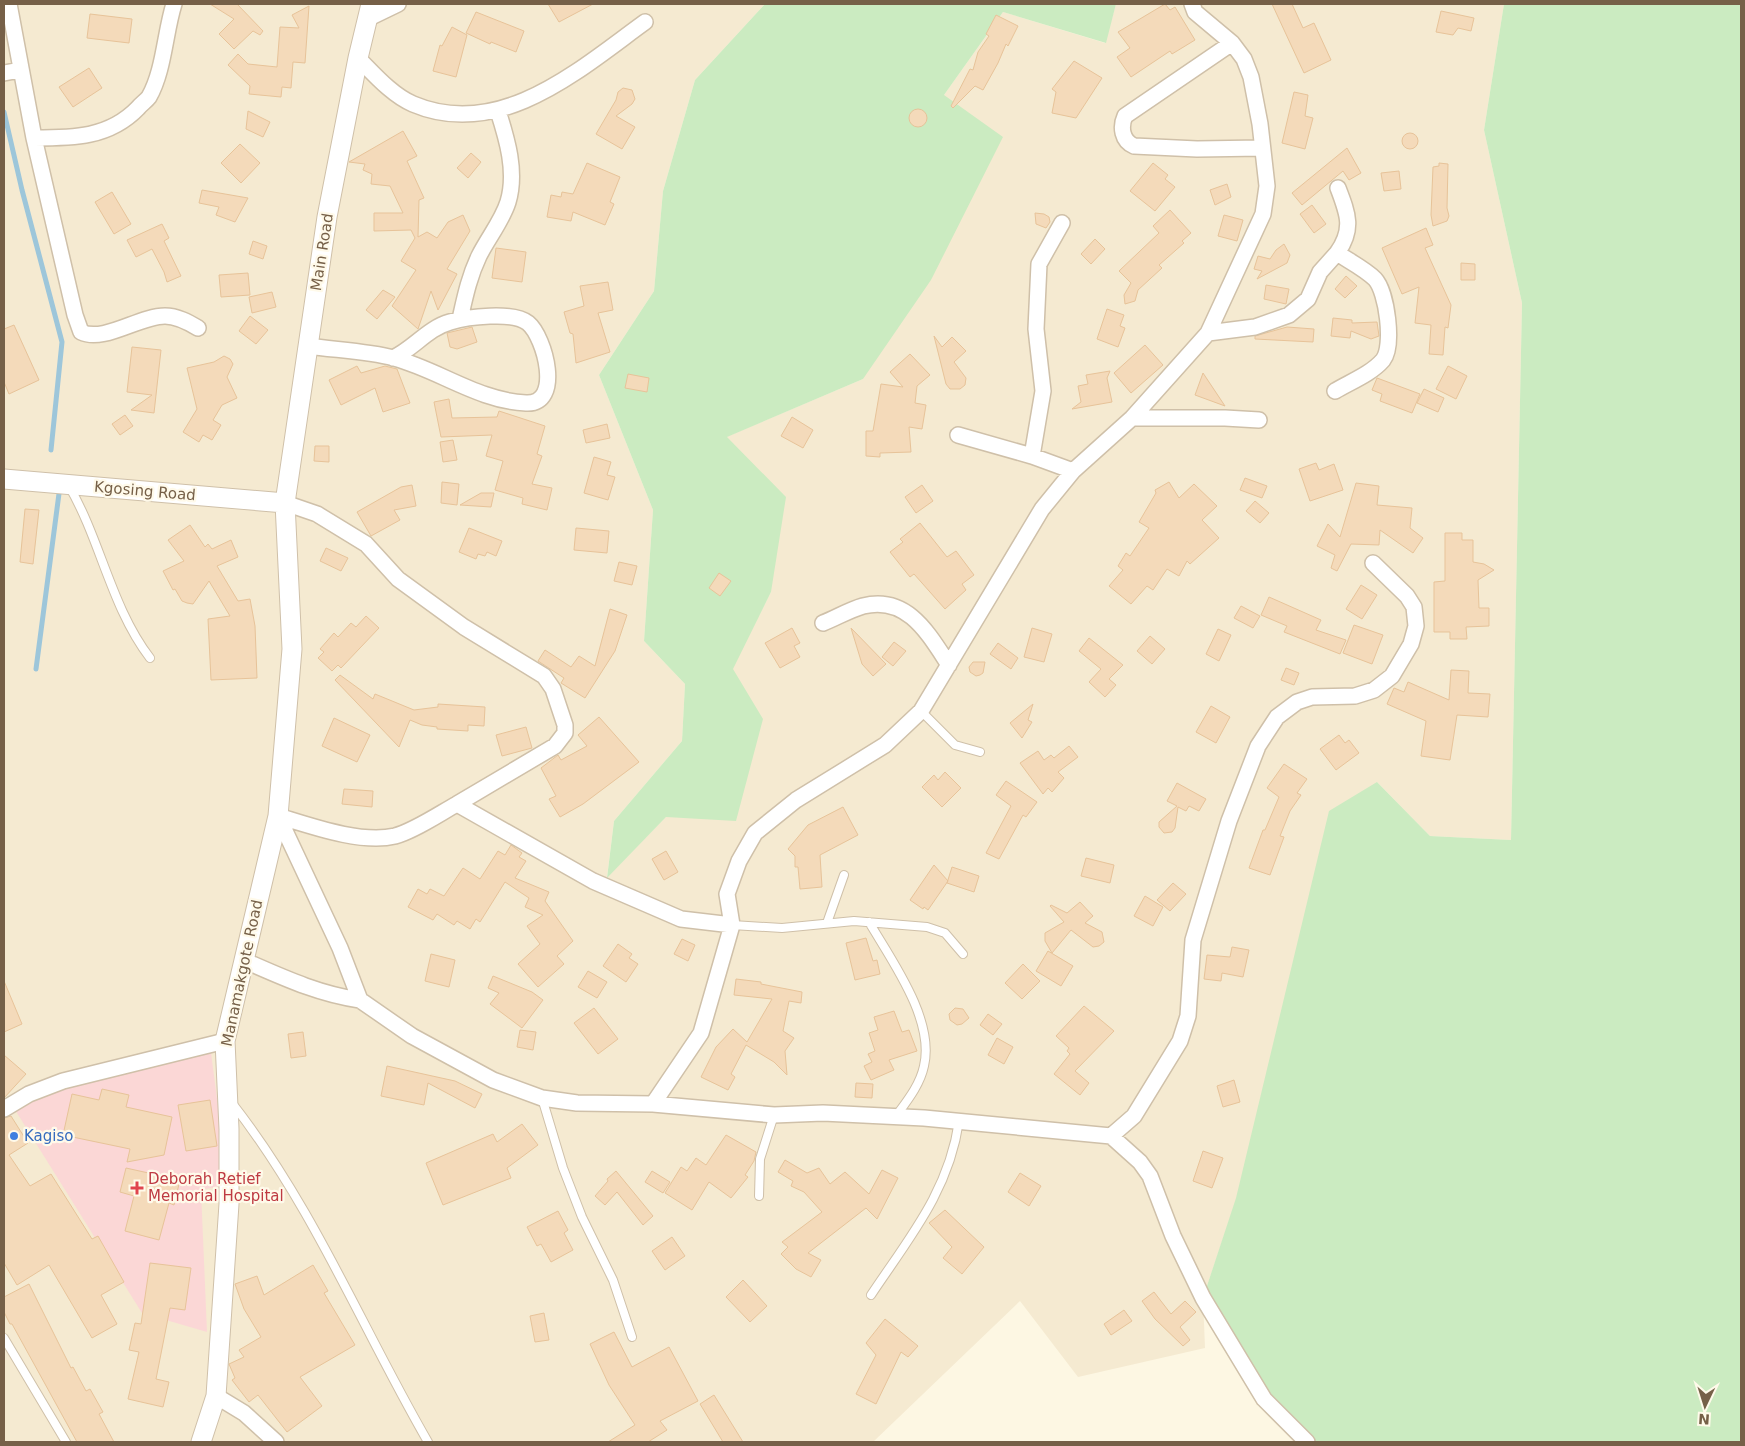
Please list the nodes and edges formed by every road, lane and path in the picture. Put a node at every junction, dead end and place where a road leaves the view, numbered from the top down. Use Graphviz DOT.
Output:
graph roads {
  1 [pos="9,4"];
  2 [pos="174,4"];
  3 [pos="398,4"];
  4 [pos="1192,4"];
  5 [pos="369,11"];
  6 [pos="645,22"];
  7 [pos="1232,43"];
  8 [pos="358,58"];
  9 [pos="11,72"];
  10 [pos="498,111"];
  11 [pos="34,138"];
  12 [pos="1262,148"];
  13 [pos="1338,188"];
  14 [pos="1062,222"];
  15 [pos="1337,253"];
  16 [pos="460,319"];
  17 [pos="198,328"];
  18 [pos="1208,332"];
  19 [pos="308,346"];
  20 [pos="393,358"];
  21 [pos="1335,391"];
  22 [pos="1132,418"];
  23 [pos="1259,420"];
  24 [pos="958,435"];
  25 [pos="1032,456"];
  26 [pos="1073,472"];
  27 [pos="4,479"];
  28 [pos="68,485"];
  29 [pos="285,503"];
  30 [pos="1373,563"];
  31 [pos="823,623"];
  32 [pos="150,658"];
  33 [pos="949,665"];
  34 [pos="921,711"];
  35 [pos="980,752"];
  36 [pos="456,804"];
  37 [pos="278,816"];
  38 [pos="844,875"];
  39 [pos="869,922"];
  40 [pos="827,923"];
  41 [pos="732,925"];
  42 [pos="963,954"];
  43 [pos="243,960"];
  44 [pos="360,1000"];
  45 [pos="225,1041"];
  46 [pos="227,1095"];
  47 [pos="542,1098"];
  48 [pos="653,1104"];
  49 [pos="4,1109"];
  50 [pos="774,1115"];
  51 [pos="896,1116"];
  52 [pos="959,1121"];
  53 [pos="1111,1136"];
  54 [pos="758,1196"];
  55 [pos="870,1295"];
  56 [pos="632,1337"];
  57 [pos="4,1338"];
  58 [pos="216,1396"];
  59 [pos="66,1442"];
  60 [pos="201,1442"];
  61 [pos="276,1442"];
  62 [pos="428,1442"];
  63 [pos="1307,1442"];
  1 -- 9 [label="street"];
  2 -- 11 [label="street"];
  3 -- 5 [label="street"];
  4 -- 7 [label="street"];
  5 -- 8 [label="street, Main Road"];
  6 -- 10 [label="street"];
  7 -- 12 [label="street"];
  7 -- 12 [label="street"];
  8 -- 10 [label="street"];
  8 -- 19 [label="street, Main Road"];
  9 -- 11 [label="street"];
  10 -- 16 [label="street"];
  11 -- 17 [label="street"];
  12 -- 18 [label="street"];
  13 -- 15 [label="street"];
  14 -- 25 [label="street"];
  15 -- 18 [label="street"];
  15 -- 21 [label="street"];
  16 -- 20 [label="street"];
  16 -- 20 [label="street"];
  18 -- 22 [label="street"];
  19 -- 20 [label="street"];
  19 -- 29 [label="street, Main Road"];
  22 -- 23 [label="street"];
  22 -- 26 [label="street"];
  24 -- 25 [label="street"];
  25 -- 26 [label="street"];
  26 -- 33 [label="street"];
  27 -- 28 [label="street, Kgosing Road"];
  28 -- 29 [label="street, Kgosing Road"];
  28 -- 32 [label="lane"];
  29 -- 36 [label="street"];
  29 -- 37 [label="street, Manamakgote Road"];
  30 -- 53 [label="street"];
  31 -- 33 [label="street"];
  33 -- 34 [label="street"];
  34 -- 35 [label="lane"];
  34 -- 41 [label="street"];
  36 -- 37 [label="street"];
  36 -- 41 [label="street"];
  37 -- 43 [label="street, Manamakgote Road"];
  37 -- 44 [label="street"];
  38 -- 40 [label="lane"];
  39 -- 40 [label="lane"];
  39 -- 42 [label="lane"];
  39 -- 51 [label="lane"];
  40 -- 41 [label="lane"];
  41 -- 48 [label="street"];
  43 -- 44 [label="street"];
  43 -- 45 [label="street, Manamakgote Road"];
  44 -- 47 [label="street"];
  45 -- 46 [label="street, Manamakgote Road"];
  45 -- 49 [label="street"];
  46 -- 58 [label="street, Manamakgote Road"];
  46 -- 62 [label="lane"];
  47 -- 48 [label="street"];
  47 -- 56 [label="lane"];
  48 -- 50 [label="street"];
  50 -- 51 [label="street"];
  50 -- 54 [label="lane"];
  51 -- 52 [label="street"];
  52 -- 53 [label="street"];
  52 -- 55 [label="lane"];
  53 -- 63 [label="street"];
  57 -- 59 [label="lane"];
  58 -- 60 [label="street, Manamakgote Road"];
  58 -- 61 [label="street"];
}
